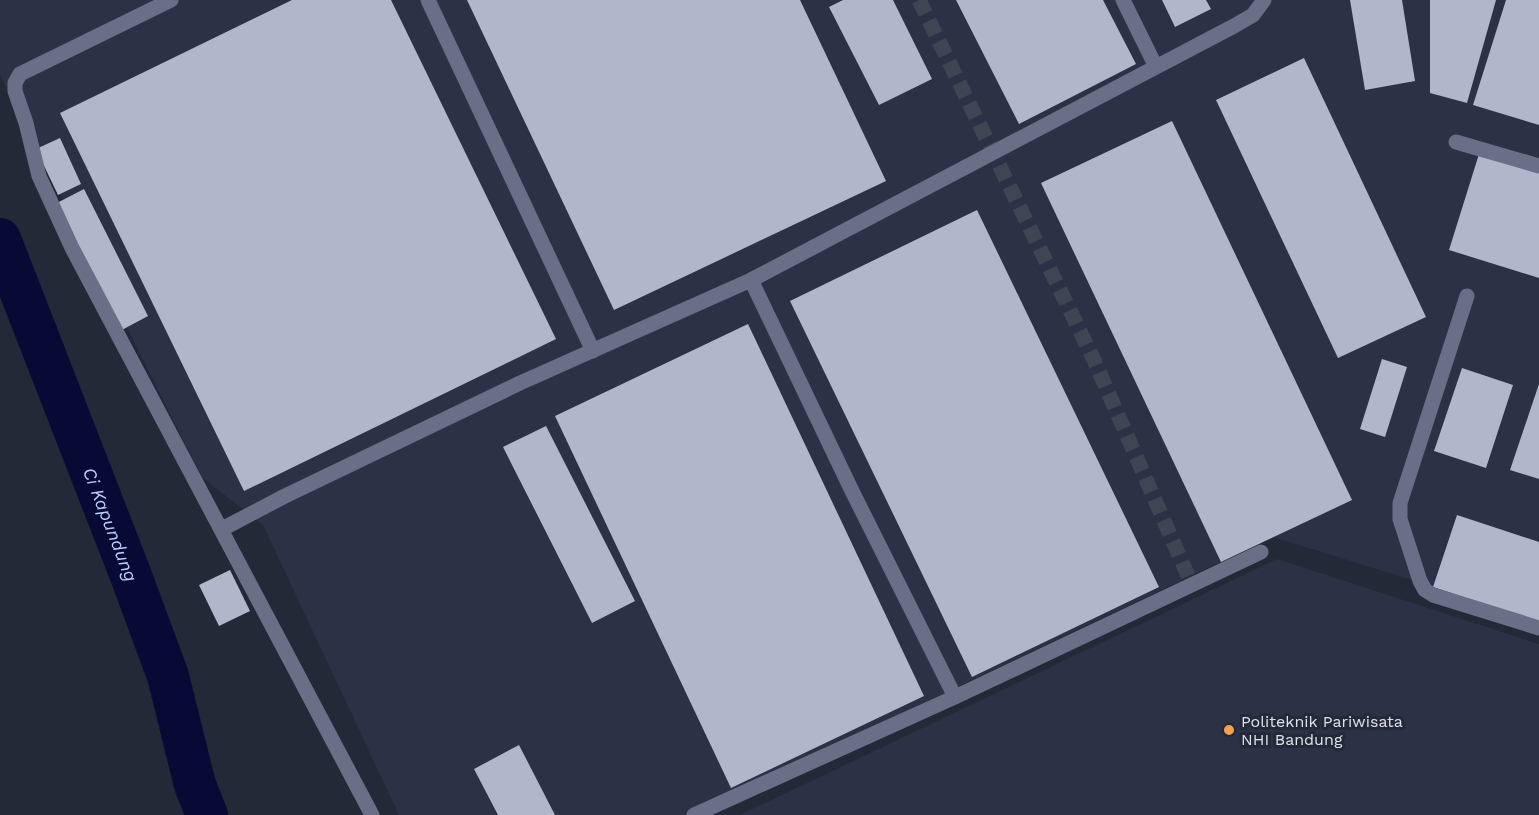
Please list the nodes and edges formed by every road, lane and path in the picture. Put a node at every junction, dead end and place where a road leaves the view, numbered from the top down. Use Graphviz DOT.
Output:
graph roads {
  1 [pos="171,0"];
  2 [pos="428,0"];
  3 [pos="1123,0"];
  4 [pos="1264,0"];
  5 [pos="1156,67"];
  6 [pos="1456,142"];
  7 [pos="1539,166"];
  8 [pos="751,280"];
  9 [pos="1467,296"];
  10 [pos="593,351"];
  11 [pos="222,529"];
  12 [pos="1261,552"];
  13 [pos="1539,628"];
  14 [pos="955,697"];
  15 [pos="372,815"];
  16 [pos="694,815"];
  1 -- 11 [label="lane"];
  2 -- 10 [label="lane"];
  3 -- 5 [label="lane"];
  4 -- 5 [label="lane"];
  5 -- 8 [label="lane"];
  6 -- 7 [label="lane"];
  8 -- 10 [label="lane"];
  8 -- 14 [label="lane"];
  9 -- 13 [label="lane"];
  10 -- 11 [label="lane"];
  11 -- 15 [label="lane"];
  12 -- 14 [label="lane"];
  14 -- 16 [label="lane"];
}
